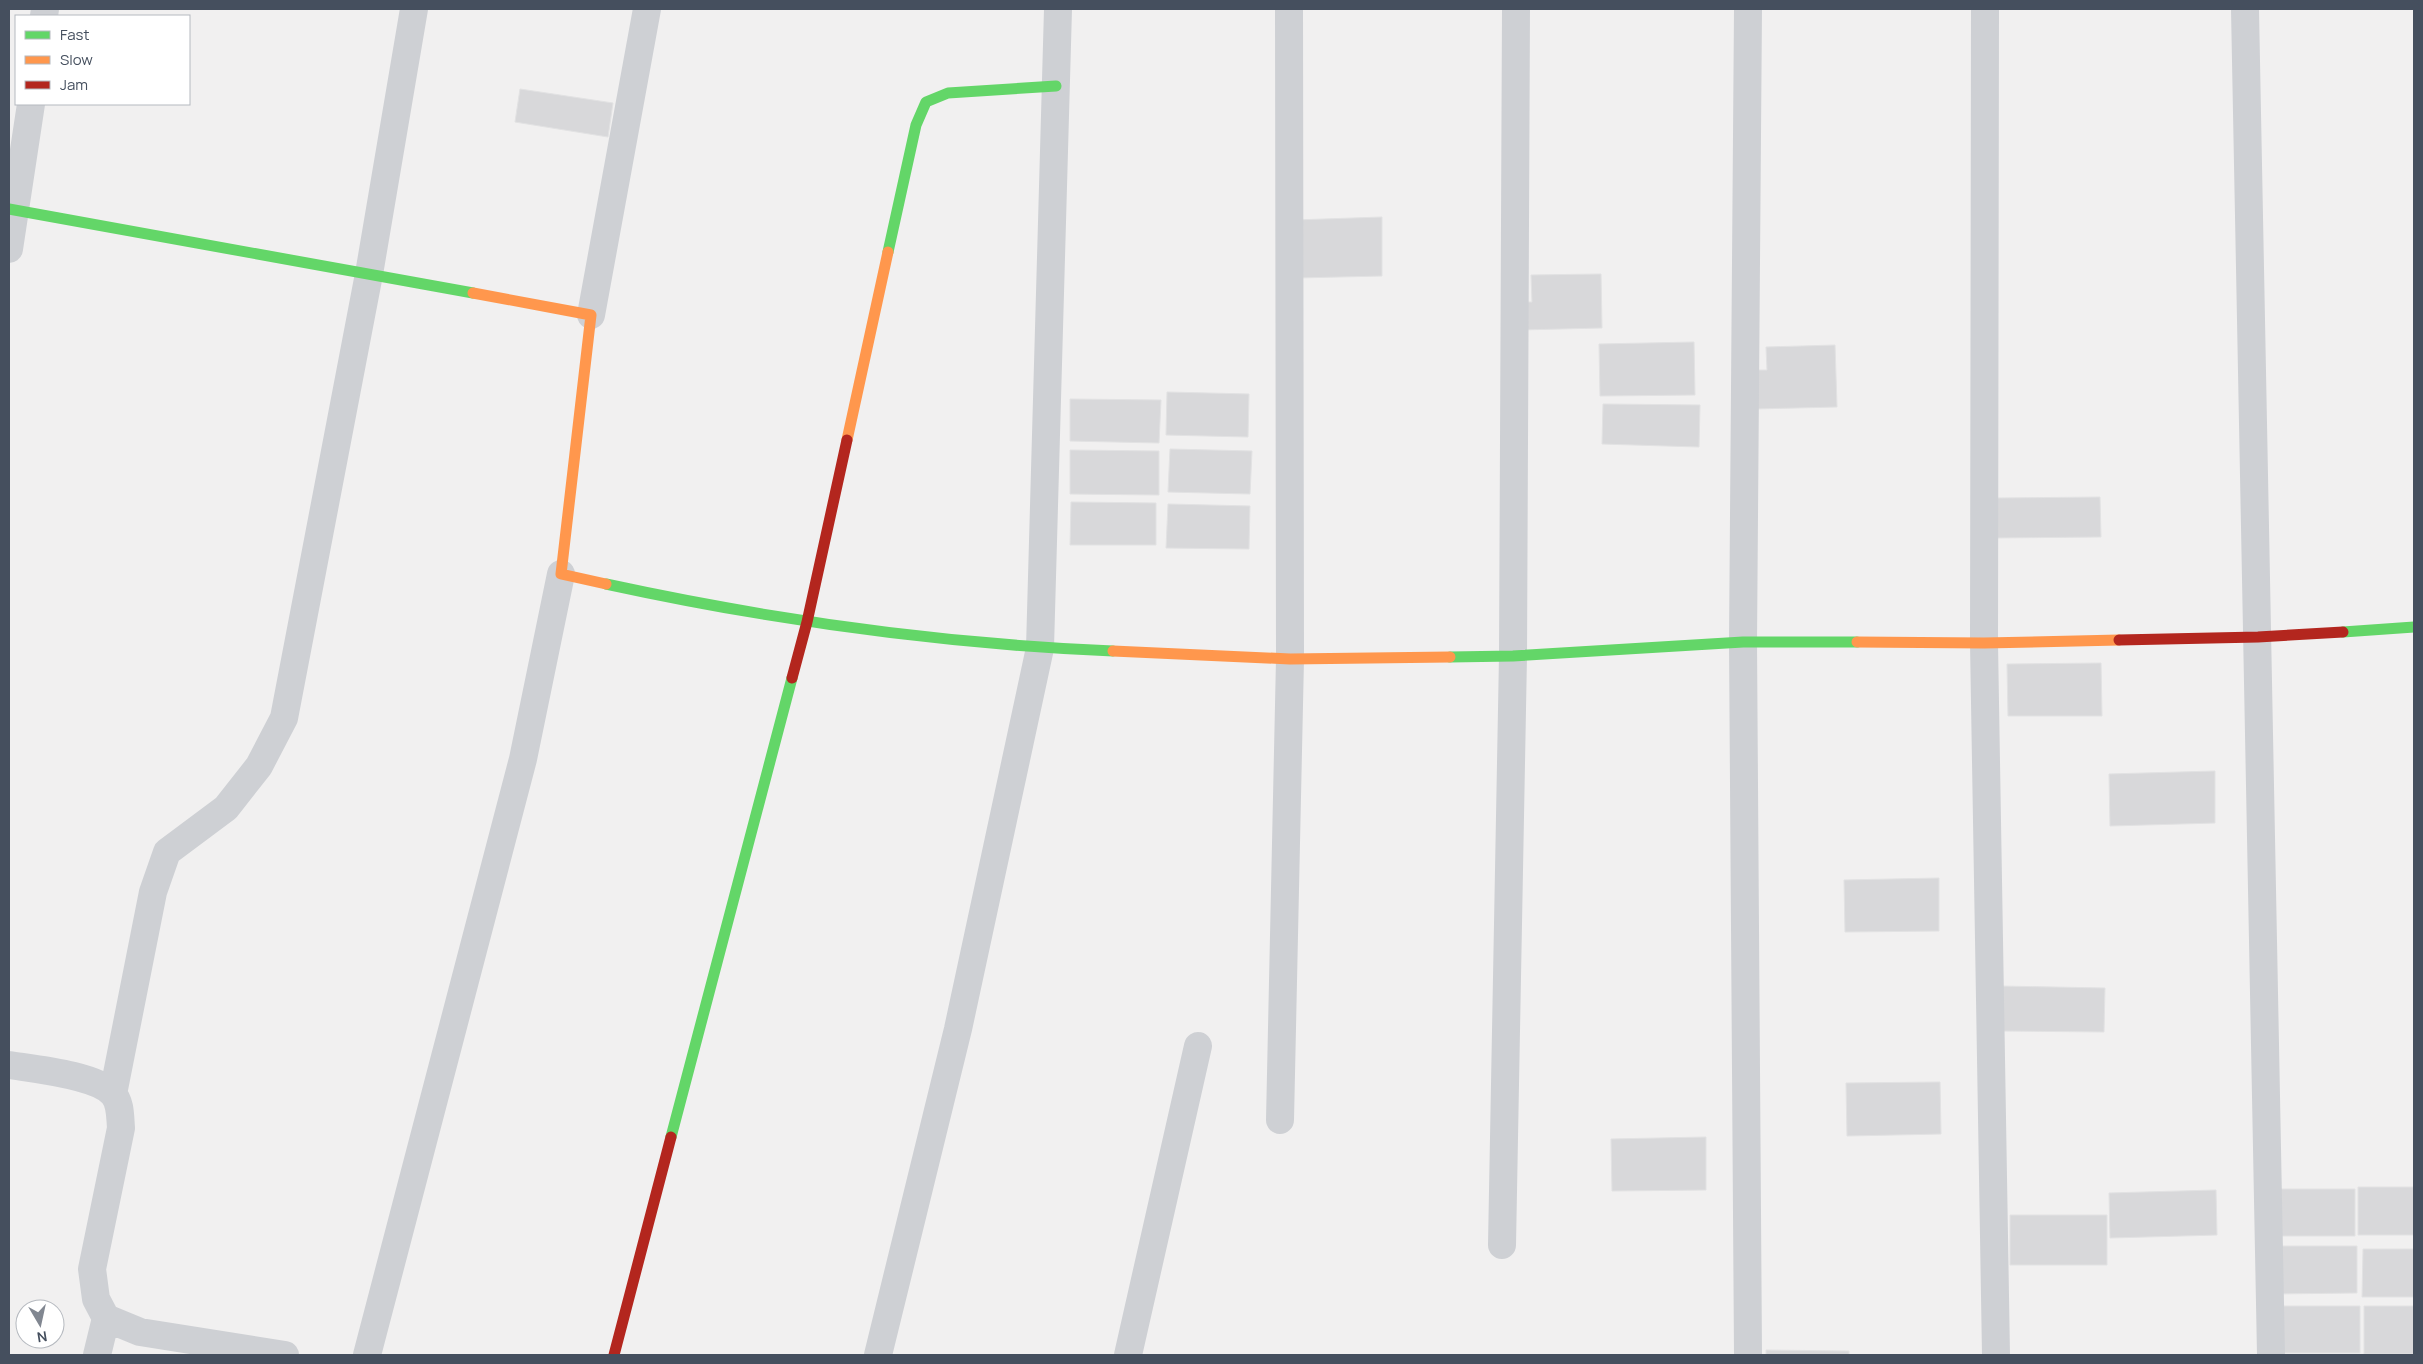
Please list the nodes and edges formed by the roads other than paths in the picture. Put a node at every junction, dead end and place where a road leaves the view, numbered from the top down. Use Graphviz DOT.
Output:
graph roads {
  1 [pos="414,9"];
  2 [pos="647,9"];
  3 [pos="1058,9"];
  4 [pos="1289,9"];
  5 [pos="1516,9"];
  6 [pos="1748,9"];
  7 [pos="1985,9"];
  8 [pos="2245,9"];
  9 [pos="1056,86"];
  10 [pos="31,105"];
  11 [pos="12,209"];
  12 [pos="9,249"];
  13 [pos="369,274"];
  14 [pos="591,315"];
  15 [pos="561,574"];
  16 [pos="807,622"];
  17 [pos="2414,627"];
  18 [pos="2258,637"];
  19 [pos="1742,642"];
  20 [pos="1984,643"];
  21 [pos="1040,648"];
  22 [pos="1513,656"];
  23 [pos="1290,659"];
  24 [pos="1198,1046"];
  25 [pos="9,1065"];
  26 [pos="113,1094"];
  27 [pos="1280,1120"];
  28 [pos="1502,1245"];
  29 [pos="106,1318"];
  30 [pos="97,1355"];
  31 [pos="285,1355"];
  32 [pos="367,1355"];
  33 [pos="614,1355"];
  34 [pos="878,1355"];
  35 [pos="1128,1355"];
  36 [pos="1748,1355"];
  37 [pos="1996,1355"];
  38 [pos="2271,1355"];
  1 -- 13 [label="street"];
  2 -- 14 [label="street"];
  3 -- 9 [label="street"];
  4 -- 23 [label="street"];
  5 -- 22 [label="street"];
  6 -- 19 [label="street"];
  7 -- 20 [label="street"];
  8 -- 18 [label="street"];
  9 -- 16 [label="street"];
  9 -- 21 [label="street"];
  10 -- 11 [label="street"];
  11 -- 12 [label="street"];
  11 -- 13 [label="street"];
  13 -- 14 [label="street"];
  13 -- 26 [label="street"];
  14 -- 15 [label="street"];
  15 -- 16 [label="street"];
  15 -- 32 [label="street"];
  16 -- 21 [label="street"];
  16 -- 33 [label="street"];
  17 -- 18 [label="street"];
  18 -- 20 [label="street"];
  18 -- 38 [label="street"];
  19 -- 20 [label="street"];
  19 -- 22 [label="street"];
  19 -- 36 [label="street"];
  20 -- 37 [label="street"];
  21 -- 23 [label="street"];
  21 -- 34 [label="street"];
  22 -- 23 [label="street"];
  22 -- 28 [label="street"];
  23 -- 27 [label="street"];
  24 -- 35 [label="street"];
  25 -- 26 [label="street"];
  26 -- 29 [label="street"];
  29 -- 30 [label="street"];
  29 -- 31 [label="street"];
}
